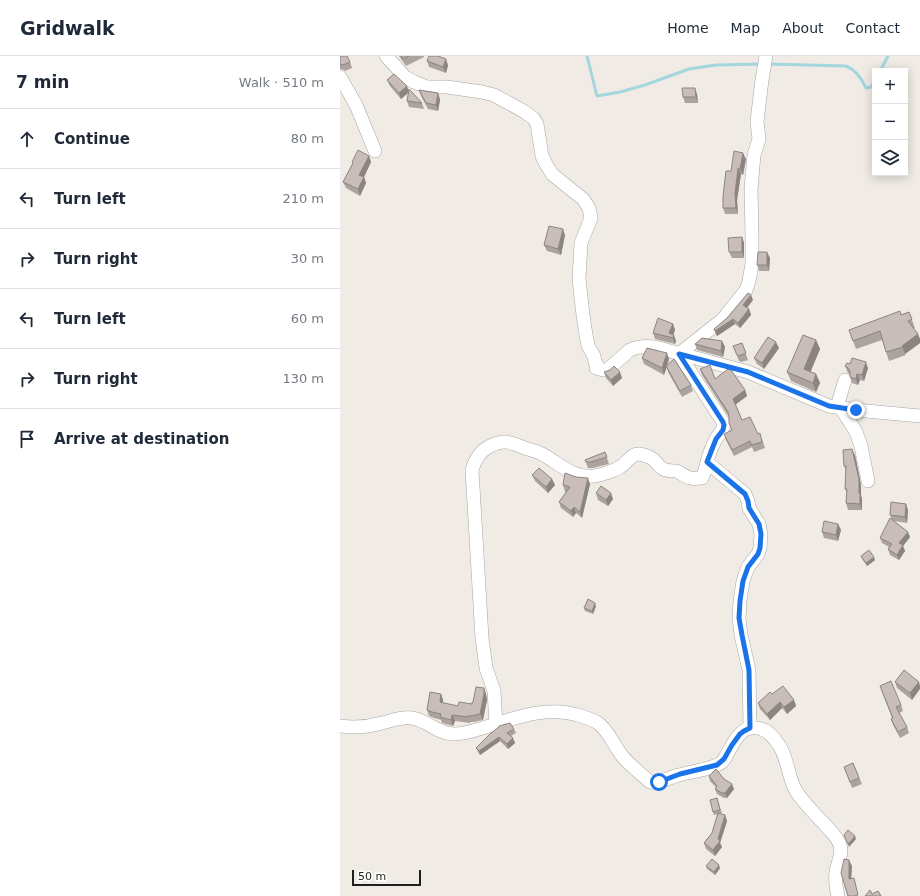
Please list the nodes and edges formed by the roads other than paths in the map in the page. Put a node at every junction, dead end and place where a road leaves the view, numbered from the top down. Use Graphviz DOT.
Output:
graph roads {
  1 [pos="386,56"];
  2 [pos="766,56"];
  3 [pos="340,77"];
  4 [pos="375,151"];
  5 [pos="679,354"];
  6 [pos="845,380"];
  7 [pos="839,408"];
  8 [pos="920,416"];
  9 [pos="707,462"];
  10 [pos="868,481"];
  11 [pos="496,724"];
  12 [pos="340,726"];
  13 [pos="750,728"];
  14 [pos="838,896"];
  1 -- 5 [label="street"];
  2 -- 5 [label="street"];
  3 -- 4 [label="street"];
  5 -- 7 [label="street"];
  5 -- 9 [label="street"];
  6 -- 7 [label="street"];
  7 -- 8 [label="street"];
  7 -- 10 [label="street"];
  9 -- 11 [label="street"];
  9 -- 13 [label="street"];
  11 -- 12 [label="street"];
  11 -- 13 [label="street"];
  13 -- 14 [label="street"];
}
